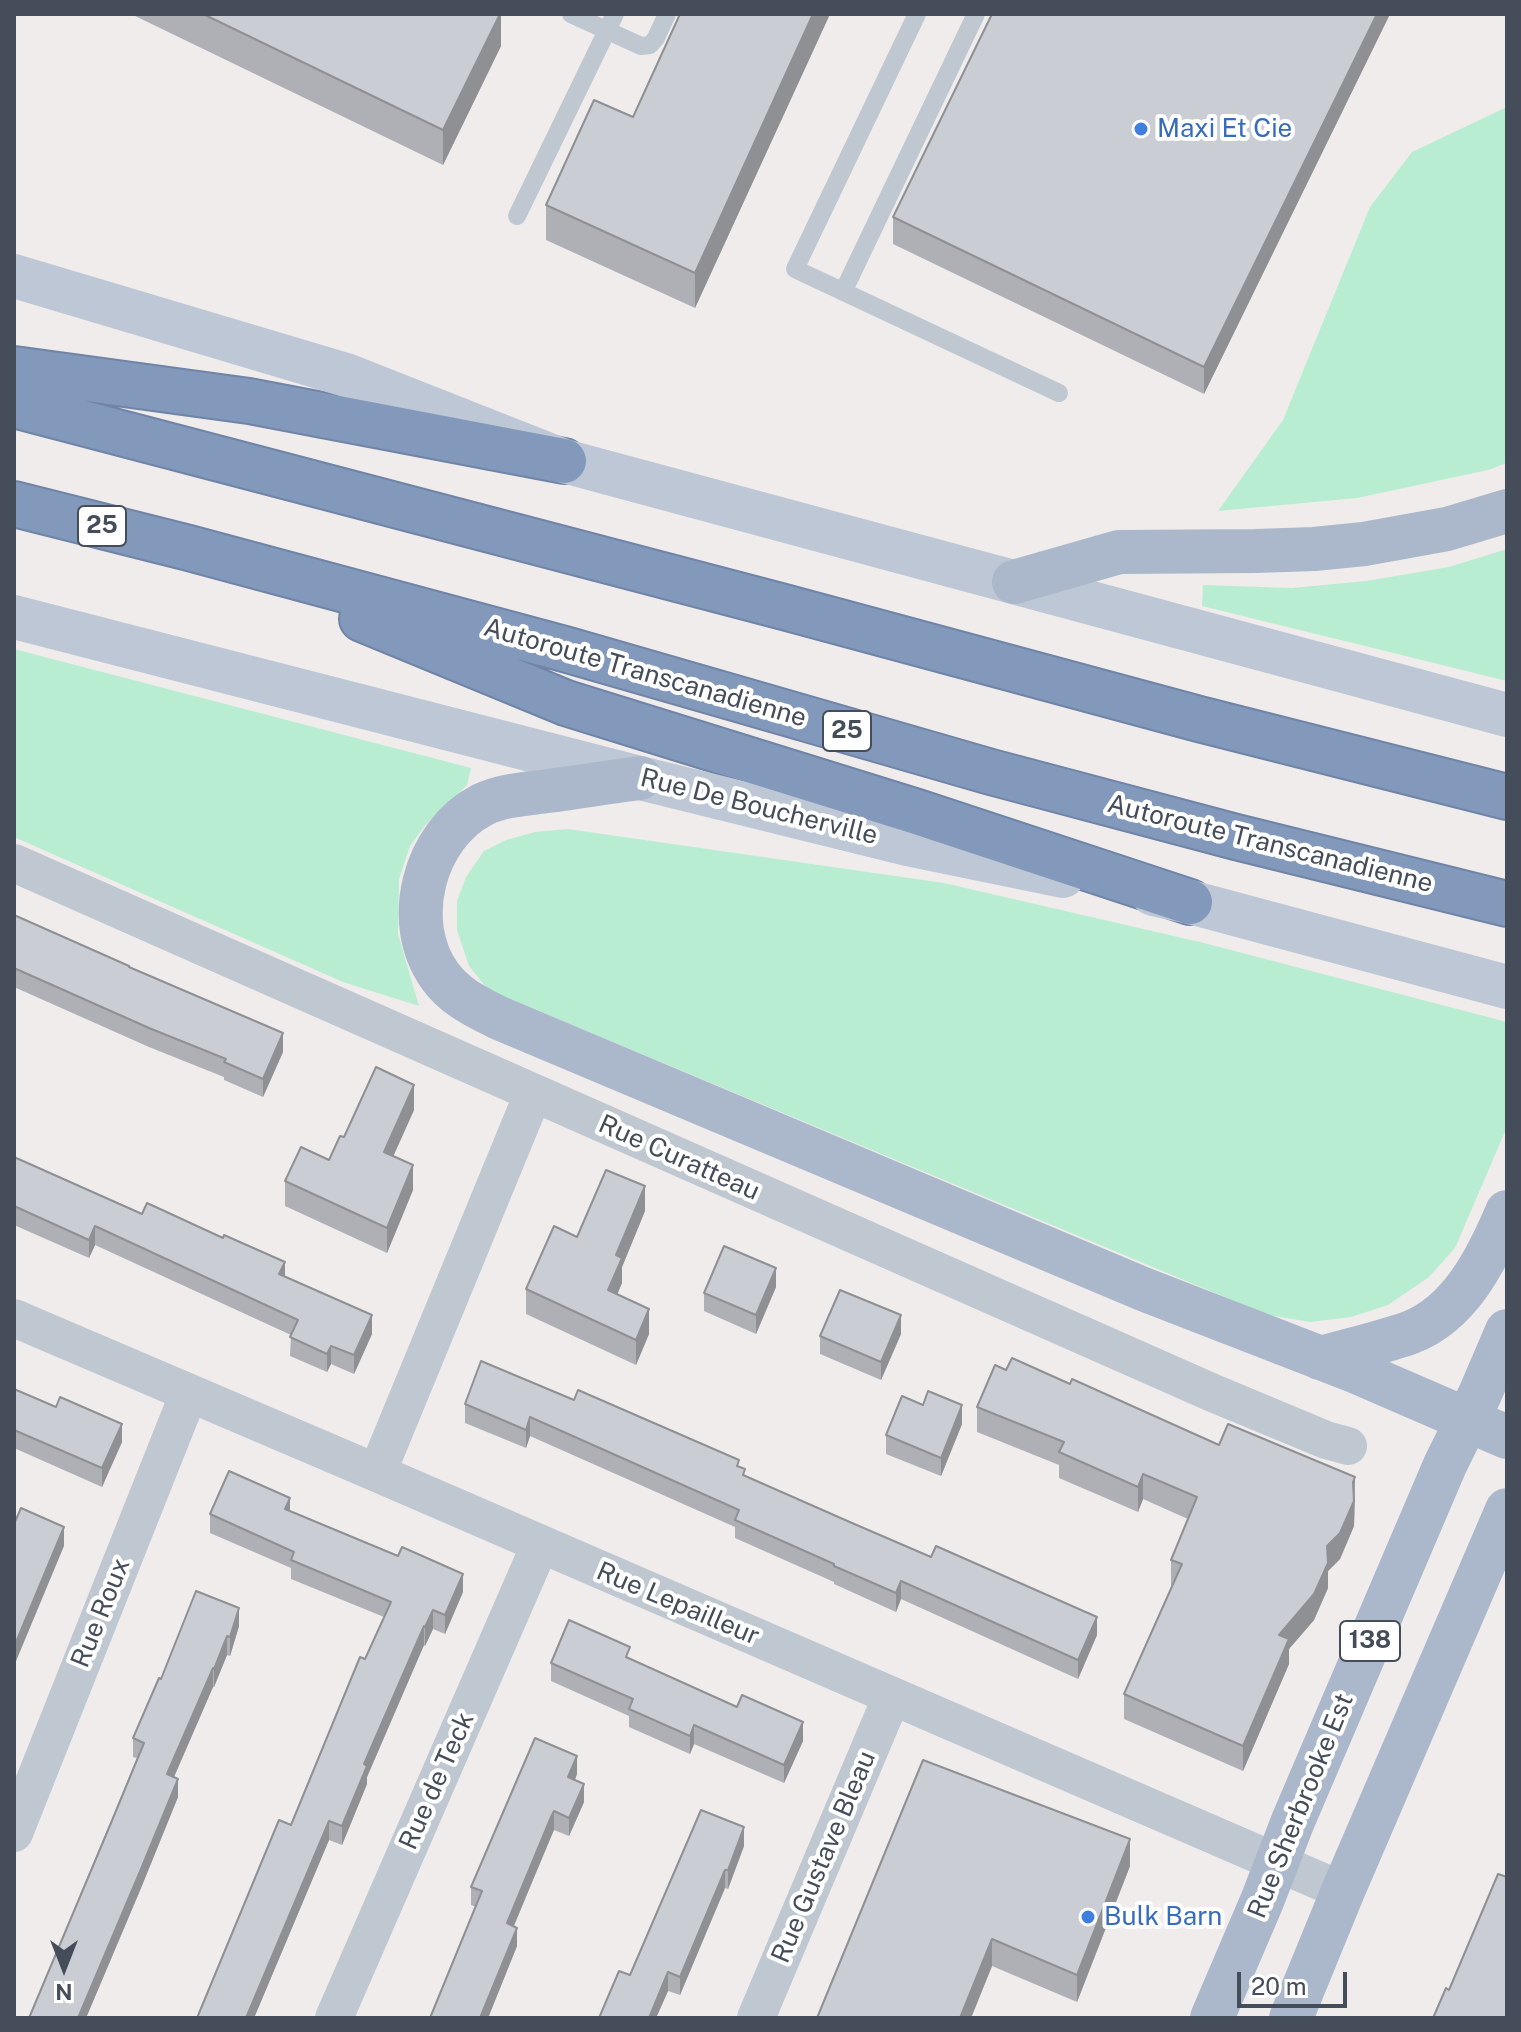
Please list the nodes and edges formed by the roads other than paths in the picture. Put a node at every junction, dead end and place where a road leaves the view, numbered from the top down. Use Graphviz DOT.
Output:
graph roads {
  1 [pos="571,14"];
  2 [pos="667,14"];
  3 [pos="917,14"];
  4 [pos="976,14"];
  5 [pos="611,22"];
  6 [pos="517,216"];
  7 [pos="14,276"];
  8 [pos="843,292"];
  9 [pos="14,369"];
  10 [pos="1059,393"];
  11 [pos="14,405"];
  12 [pos="564,461"];
  13 [pos="14,504"];
  14 [pos="1507,511"];
  15 [pos="189,548"];
  16 [pos="1014,582"];
  17 [pos="14,617"];
  18 [pos="1507,715"];
  19 [pos="640,778"];
  20 [pos="1507,797"];
  21 [pos="14,863"];
  22 [pos="1190,902"];
  23 [pos="1507,904"];
  24 [pos="1507,987"];
  25 [pos="533,1094"];
  26 [pos="1507,1212"];
  27 [pos="14,1318"];
  28 [pos="1507,1331"];
  29 [pos="1320,1358"];
  30 [pos="189,1393"];
  31 [pos="1467,1420"];
  32 [pos="1507,1437"];
  33 [pos="1348,1446"];
  34 [pos="377,1473"];
  35 [pos="1507,1510"];
  36 [pos="540,1545"];
  37 [pos="892,1696"];
  38 [pos="14,1833"];
  39 [pos="1277,1864"];
  40 [pos="1343,1891"];
  41 [pos="334,2018"];
  42 [pos="756,2018"];
  43 [pos="1212,2018"];
  44 [pos="1291,2018"];
  1 -- 5 [label="lane"];
  2 -- 5 [label="lane"];
  3 -- 8 [label="lane"];
  4 -- 8 [label="lane"];
  5 -- 6 [label="lane"];
  7 -- 12 [label="main road"];
  8 -- 10 [label="lane"];
  9 -- 12 [label="highway"];
  11 -- 20 [label="highway"];
  12 -- 16 [label="main road"];
  13 -- 15 [label="highway, Autoroute Transcanadienne / 25"];
  14 -- 16 [label="main road"];
  15 -- 22 [label="highway"];
  15 -- 23 [label="highway, Autoroute Transcanadienne / 25"];
  16 -- 18 [label="main road"];
  17 -- 19 [label="main road, Rue De Boucherville"];
  19 -- 22 [label="main road, Rue De Boucherville"];
  19 -- 29 [label="main road"];
  21 -- 25 [label="street, Rue Curatteau"];
  22 -- 24 [label="main road, Rue De Boucherville"];
  25 -- 33 [label="street, Rue Curatteau"];
  25 -- 34 [label="street"];
  26 -- 29 [label="main road"];
  27 -- 30 [label="street, Rue Lepailleur"];
  28 -- 31 [label="main road, Rue Sherbrooke Est / 138"];
  29 -- 31 [label="main road"];
  30 -- 34 [label="street, Rue Lepailleur"];
  30 -- 38 [label="street, Rue Roux"];
  31 -- 32 [label="main road"];
  31 -- 39 [label="main road, Rue Sherbrooke Est / 138"];
  34 -- 36 [label="street, Rue Lepailleur"];
  35 -- 40 [label="main road, 138"];
  36 -- 37 [label="street, Rue Lepailleur"];
  36 -- 41 [label="street, Rue de Teck"];
  37 -- 39 [label="street, Rue Lepailleur"];
  37 -- 42 [label="street, Rue Gustave Bleau"];
  39 -- 40 [label="street, Rue Lepailleur"];
  39 -- 43 [label="main road, Rue Sherbrooke Est / 138"];
  40 -- 44 [label="main road, 138"];
}
